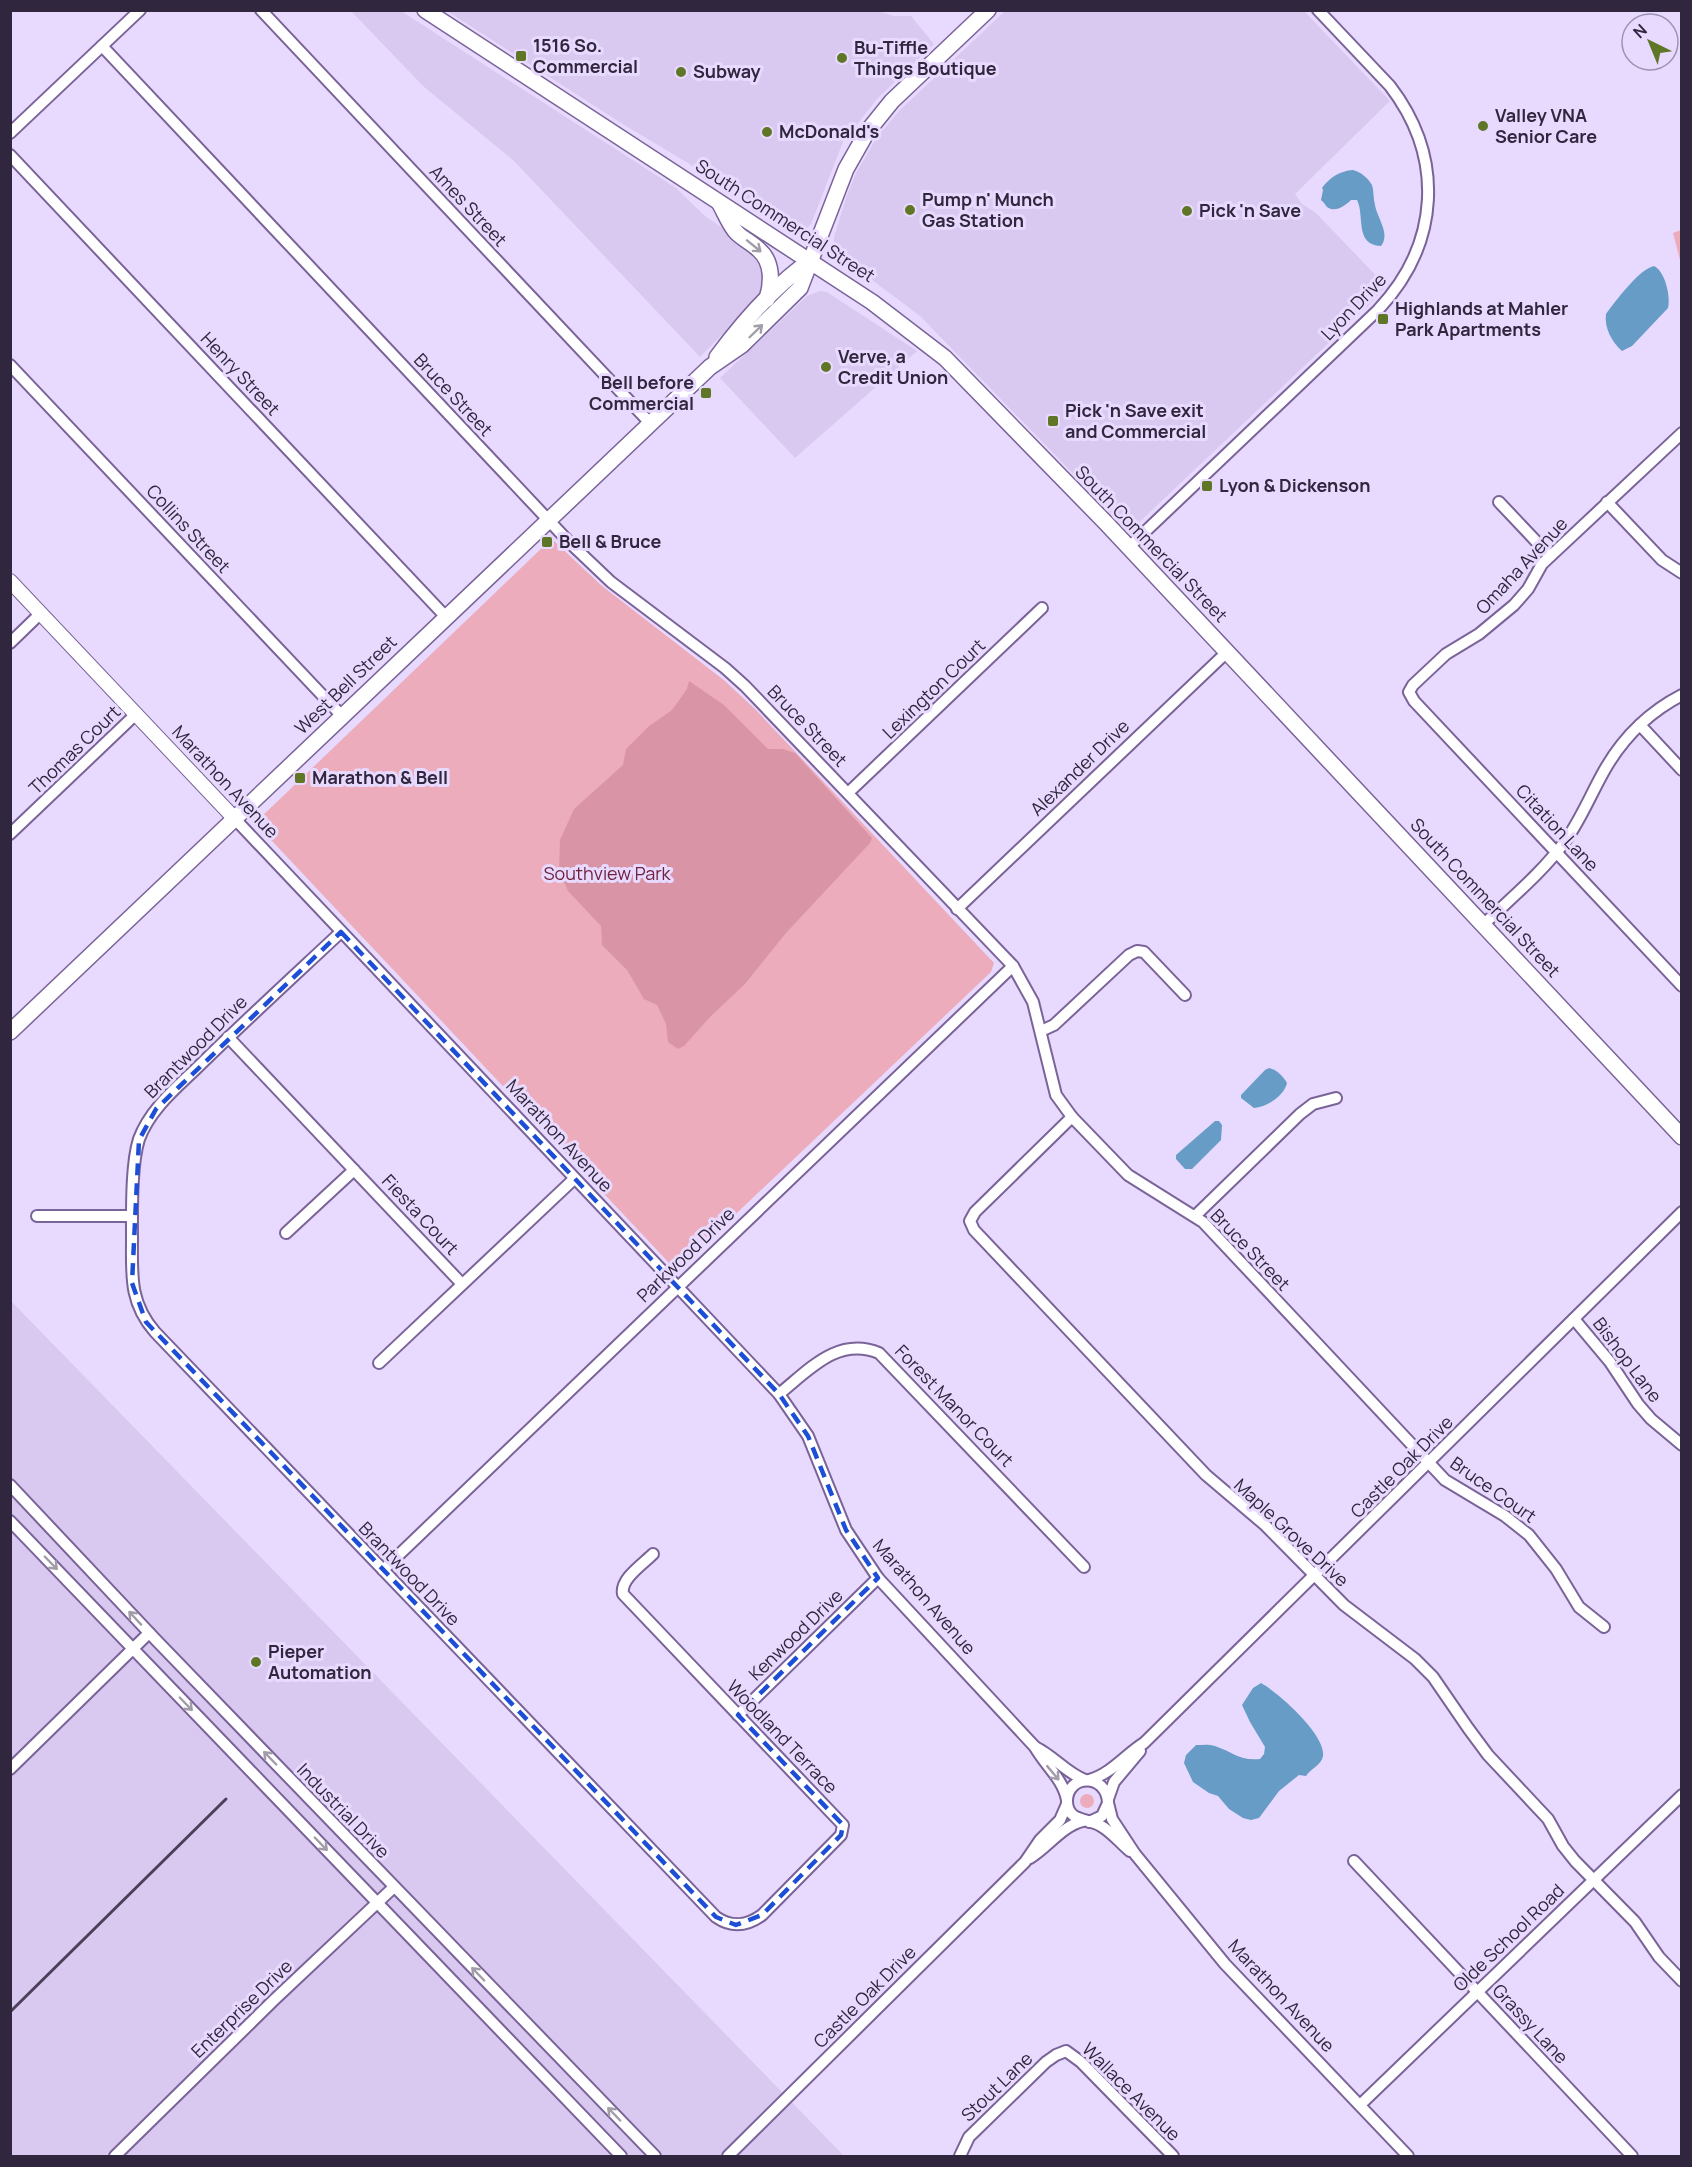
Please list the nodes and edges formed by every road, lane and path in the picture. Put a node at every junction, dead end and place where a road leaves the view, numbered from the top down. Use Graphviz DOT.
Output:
graph roads {
  1 [pos="140,10"];
  2 [pos="261,10"];
  3 [pos="425,10"];
  4 [pos="988,10"];
  5 [pos="1318,10"];
  6 [pos="102,46"];
  7 [pos="10,133"];
  8 [pos="10,154"];
  9 [pos="719,201"];
  10 [pos="810,261"];
  11 [pos="766,299"];
  12 [pos="10,365"];
  13 [pos="710,367"];
  14 [pos="651,424"];
  15 [pos="1682,433"];
  16 [pos="1499,502"];
  17 [pos="1607,502"];
  18 [pos="548,520"];
  19 [pos="1129,547"];
  20 [pos="1550,556"];
  21 [pos="1682,573"];
  22 [pos="10,581"];
  23 [pos="1042,608"];
  24 [pos="41,613"];
  25 [pos="446,617"];
  26 [pos="10,643"];
  27 [pos="1227,652"];
  28 [pos="1409,692"];
  29 [pos="1682,695"];
  30 [pos="136,714"];
  31 [pos="342,716"];
  32 [pos="1640,725"];
  33 [pos="1682,770"];
  34 [pos="848,793"];
  35 [pos="235,819"];
  36 [pos="10,834"];
  37 [pos="1557,852"];
  38 [pos="957,909"];
  39 [pos="1483,925"];
  40 [pos="341,932"];
  41 [pos="1013,966"];
  42 [pos="1682,986"];
  43 [pos="1185,994"];
  44 [pos="1041,1031"];
  45 [pos="10,1032"];
  46 [pos="228,1037"];
  47 [pos="1336,1098"];
  48 [pos="1072,1118"];
  49 [pos="1682,1137"];
  50 [pos="354,1170"];
  51 [pos="574,1179"];
  52 [pos="1682,1212"];
  53 [pos="37,1216"];
  54 [pos="132,1216"];
  55 [pos="1195,1216"];
  56 [pos="286,1233"];
  57 [pos="462,1284"];
  58 [pos="676,1287"];
  59 [pos="1574,1319"];
  60 [pos="379,1363"];
  61 [pos="779,1394"];
  62 [pos="1682,1445"];
  63 [pos="1429,1463"];
  64 [pos="10,1485"];
  65 [pos="10,1521"];
  66 [pos="653,1554"];
  67 [pos="1084,1567"];
  68 [pos="383,1570"];
  69 [pos="1314,1576"];
  70 [pos="878,1578"];
  71 [pos="1604,1627"];
  72 [pos="149,1633"];
  73 [pos="133,1649"];
  74 [pos="738,1715"];
  75 [pos="1144,1743"];
  76 [pos="1035,1747"];
  77 [pos="10,1769"];
  78 [pos="1087,1780"];
  79 [pos="1682,1795"];
  80 [pos="1108,1801"];
  81 [pos="1067,1802"];
  82 [pos="1086,1821"];
  83 [pos="1135,1854"];
  84 [pos="1025,1862"];
  85 [pos="1354,1862"];
  86 [pos="1593,1880"];
  87 [pos="394,1887"];
  88 [pos="378,1902"];
  89 [pos="727,1923"];
  90 [pos="1681,1980"];
  91 [pos="1477,1991"];
  92 [pos="1066,2051"];
  93 [pos="1360,2105"];
  94 [pos="960,2156"];
  95 [pos="115,2157"];
  96 [pos="621,2157"];
  97 [pos="655,2157"];
  98 [pos="728,2157"];
  99 [pos="1173,2157"];
  100 [pos="1408,2157"];
  101 [pos="1632,2157"];
  1 -- 6 [label="street"];
  2 -- 14 [label="street, Ames Street"];
  3 -- 9 [label="main road, South Commercial Street"];
  4 -- 10 [label="main road"];
  5 -- 19 [label="street, Lyon Drive"];
  6 -- 7 [label="street"];
  6 -- 18 [label="street, Bruce Street"];
  8 -- 25 [label="street, Henry Street"];
  9 -- 10 [label="main road, South Commercial Street"];
  9 -- 11 [label="main road, one-way"];
  10 -- 11 [label="main road, West Bell Street"];
  13 -- 10 [label="main road, West Bell Street, one-way"];
  10 -- 19 [label="main road, South Commercial Street"];
  11 -- 13 [label="main road, West Bell Street"];
  12 -- 31 [label="street, Collins Street"];
  13 -- 14 [label="main road, West Bell Street"];
  14 -- 18 [label="main road, West Bell Street"];
  15 -- 17 [label="street, Omaha Avenue"];
  16 -- 20 [label="street"];
  17 -- 20 [label="street, Omaha Avenue"];
  17 -- 21 [label="street"];
  18 -- 25 [label="main road, West Bell Street"];
  18 -- 34 [label="street, Bruce Street"];
  19 -- 27 [label="main road, South Commercial Street"];
  20 -- 28 [label="street, Omaha Avenue"];
  22 -- 24 [label="street, Marathon Avenue"];
  23 -- 34 [label="street, Lexington Court"];
  24 -- 26 [label="street"];
  24 -- 30 [label="street, Marathon Avenue"];
  25 -- 31 [label="main road, West Bell Street"];
  27 -- 38 [label="street, Alexander Drive"];
  27 -- 39 [label="main road, South Commercial Street"];
  28 -- 37 [label="street, Citation Lane"];
  29 -- 32 [label="street"];
  30 -- 35 [label="street, Marathon Avenue"];
  30 -- 36 [label="street, Thomas Court"];
  31 -- 35 [label="main road, West Bell Street"];
  32 -- 33 [label="street"];
  32 -- 37 [label="street"];
  34 -- 38 [label="street, Bruce Street"];
  35 -- 40 [label="street, Marathon Avenue"];
  35 -- 45 [label="main road, West Bell Street"];
  37 -- 39 [label="street"];
  37 -- 42 [label="street, Citation Lane"];
  38 -- 41 [label="street, Bruce Street"];
  39 -- 49 [label="main road, South Commercial Street"];
  40 -- 46 [label="street, Brantwood Drive"];
  40 -- 51 [label="street, Marathon Avenue"];
  41 -- 44 [label="street, Bruce Street"];
  41 -- 58 [label="street, Parkwood Drive"];
  43 -- 44 [label="street"];
  44 -- 48 [label="street, Bruce Street"];
  46 -- 50 [label="street, Fiesta Court"];
  46 -- 54 [label="street, Brantwood Drive"];
  47 -- 55 [label="street"];
  48 -- 55 [label="street, Bruce Street"];
  48 -- 69 [label="street, Maple Grove Drive"];
  50 -- 56 [label="street"];
  50 -- 57 [label="street, Fiesta Court"];
  51 -- 57 [label="street"];
  51 -- 58 [label="street, Marathon Avenue"];
  52 -- 59 [label="street, Castle Oak Drive"];
  53 -- 54 [label="street"];
  54 -- 68 [label="street, Brantwood Drive"];
  55 -- 63 [label="street, Bruce Street"];
  57 -- 60 [label="street"];
  58 -- 61 [label="street, Marathon Avenue"];
  58 -- 68 [label="street, Parkwood Drive"];
  59 -- 62 [label="street, Bishop Lane"];
  59 -- 63 [label="street, Castle Oak Drive"];
  61 -- 67 [label="street, Forest Manor Court"];
  61 -- 70 [label="street, Marathon Avenue"];
  63 -- 69 [label="street, Castle Oak Drive"];
  63 -- 71 [label="street, Bruce Court"];
  72 -- 64 [label="street, Industrial Drive, one-way"];
  65 -- 73 [label="street, one-way"];
  66 -- 74 [label="street, Woodland Terrace"];
  68 -- 89 [label="street, Brantwood Drive"];
  69 -- 75 [label="street, Castle Oak Drive"];
  69 -- 86 [label="street, Maple Grove Drive"];
  70 -- 74 [label="street, Kenwood Drive"];
  70 -- 76 [label="street, Marathon Avenue"];
  72 -- 73 [label="street"];
  87 -- 72 [label="street, Industrial Drive, one-way"];
  73 -- 77 [label="street"];
  73 -- 88 [label="street, one-way"];
  74 -- 89 [label="street, Woodland Terrace"];
  75 -- 78 [label="street, Castle Oak Drive"];
  75 -- 80 [label="street, Castle Oak Drive"];
  76 -- 78 [label="street, Marathon Avenue"];
  76 -- 81 [label="street, Marathon Avenue, one-way"];
  78 -- 80 [label="street"];
  78 -- 81 [label="street"];
  79 -- 86 [label="street, Olde School Road"];
  80 -- 82 [label="street"];
  80 -- 83 [label="street, Marathon Avenue"];
  81 -- 82 [label="street"];
  81 -- 84 [label="street, Castle Oak Drive"];
  82 -- 83 [label="street, Marathon Avenue"];
  82 -- 84 [label="street, Castle Oak Drive"];
  83 -- 93 [label="street, Marathon Avenue"];
  84 -- 98 [label="street, Castle Oak Drive"];
  85 -- 91 [label="street, Grassy Lane"];
  86 -- 90 [label="street, Maple Grove Drive"];
  86 -- 91 [label="street, Olde School Road"];
  87 -- 88 [label="street, Enterprise Drive"];
  97 -- 87 [label="street, Industrial Drive, one-way"];
  88 -- 95 [label="street, Enterprise Drive"];
  88 -- 96 [label="street"];
  91 -- 93 [label="street, Olde School Road"];
  91 -- 101 [label="street, Grassy Lane"];
  92 -- 94 [label="street, Stout Lane"];
  92 -- 99 [label="street, Wallace Avenue"];
  93 -- 100 [label="street, Marathon Avenue"];
}
